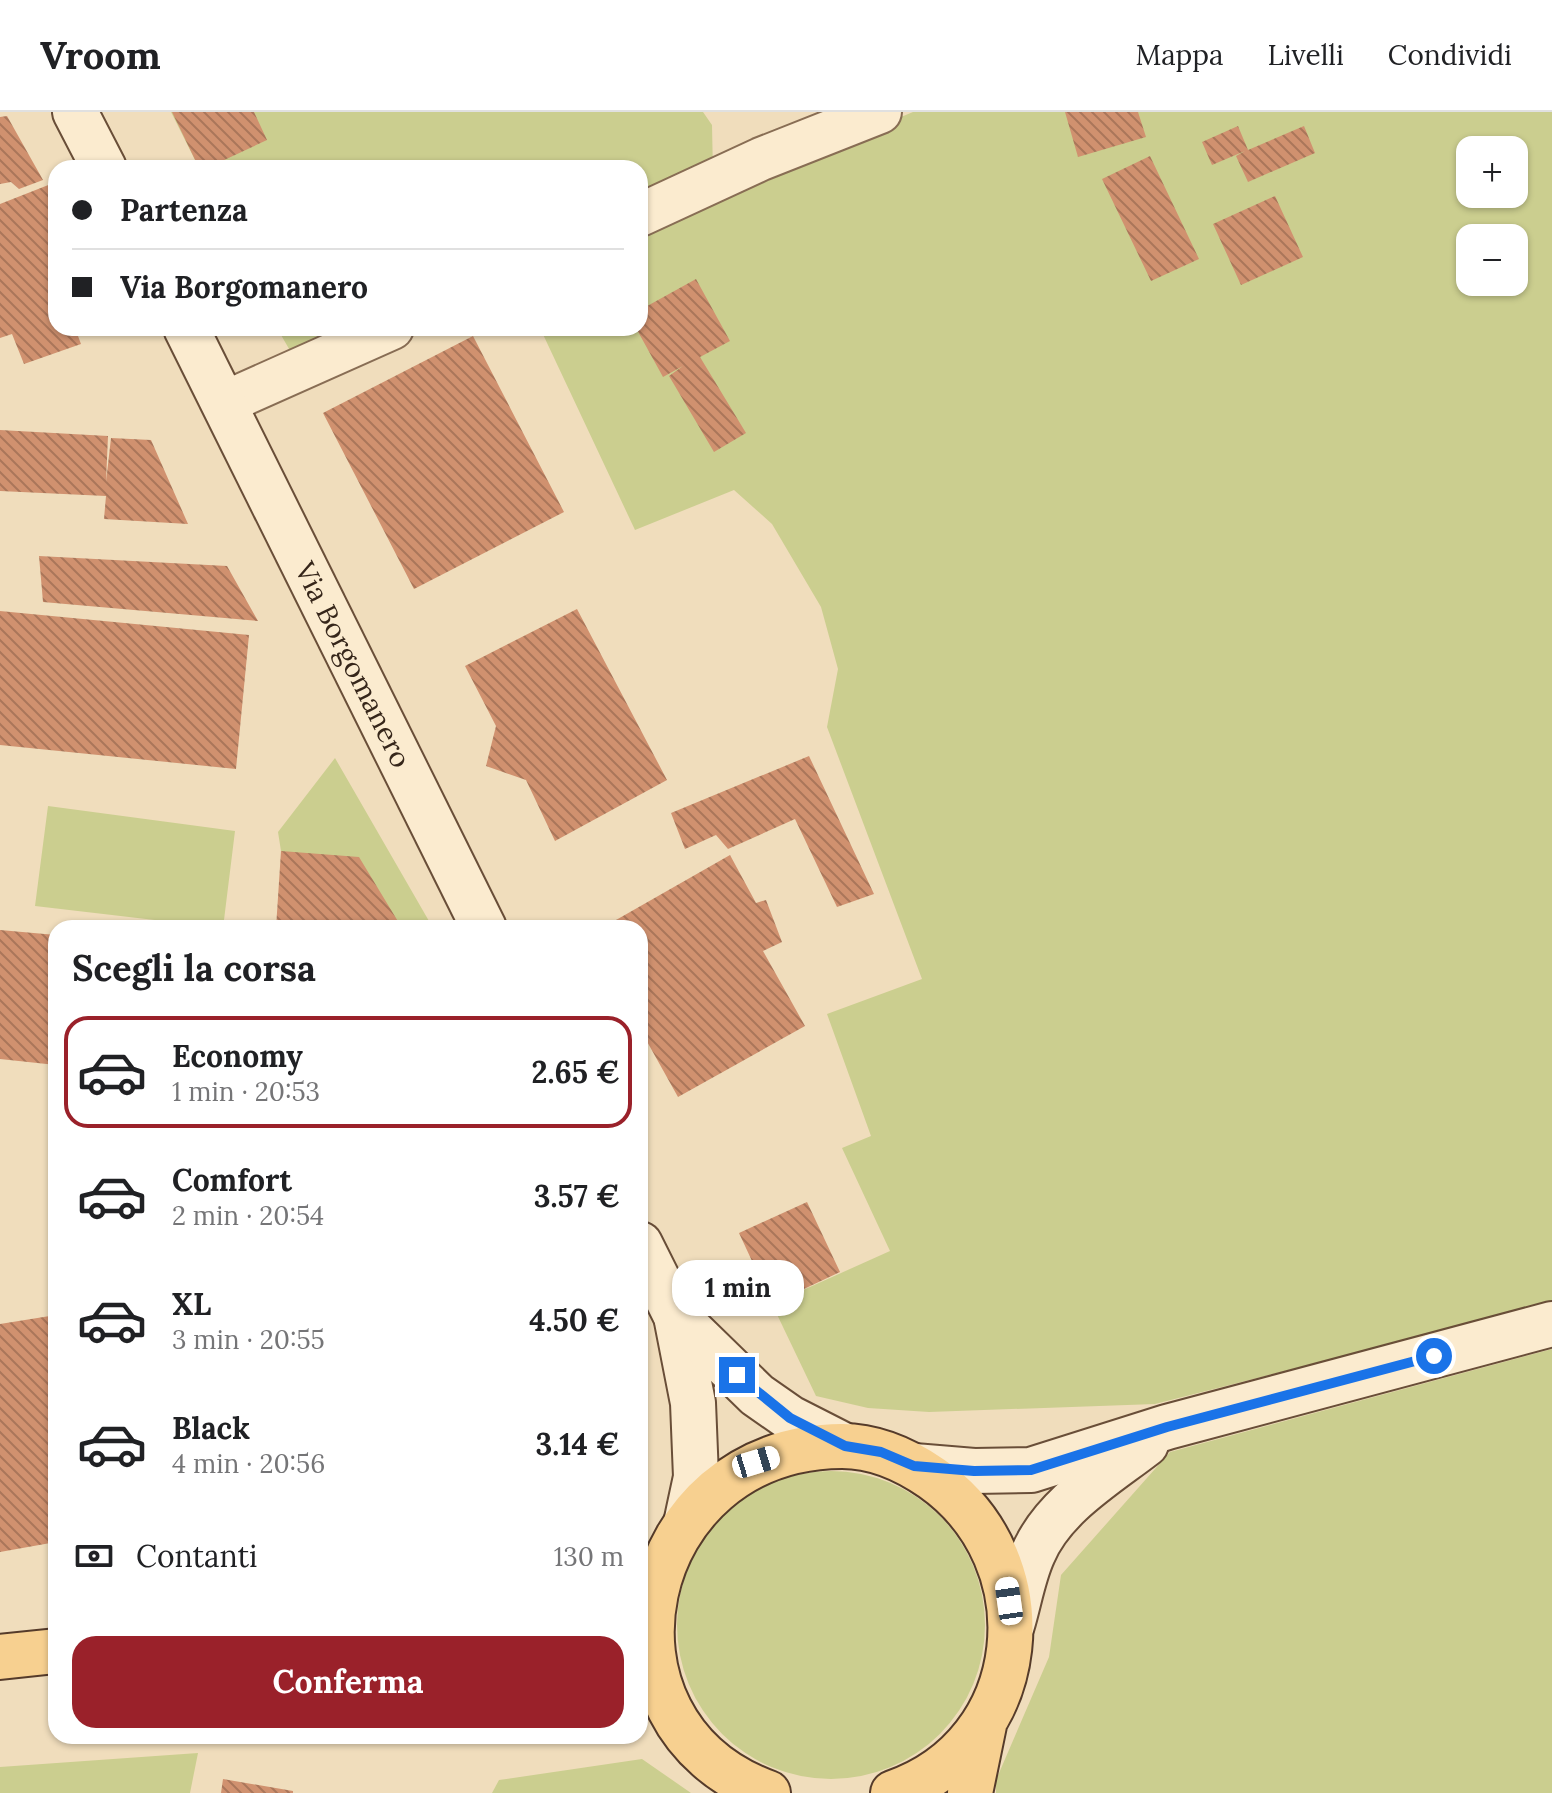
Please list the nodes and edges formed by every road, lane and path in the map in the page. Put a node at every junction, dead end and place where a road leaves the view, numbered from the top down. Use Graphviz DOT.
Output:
graph roads {
  1 [pos="75,112"];
  2 [pos="880,112"];
  3 [pos="100,160"];
  4 [pos="648,211"];
  5 [pos="190,336"];
  6 [pos="374,336"];
  7 [pos="224,403"];
  8 [pos="480,920"];
  9 [pos="648,1260"];
  10 [pos="676,1316"];
  11 [pos="1552,1324"];
  12 [pos="1167,1427"];
  13 [pos="845,1446"];
  14 [pos="914,1466"];
  15 [pos="666,1541"];
  16 [pos="1012,1625"];
  17 [pos="48,1652"];
  18 [pos="0,1657"];
  19 [pos="652,1686"];
  20 [pos="985,1720"];
  21 [pos="768,1793"];
  22 [pos="893,1793"];
  23 [pos="970,1793"];
  1 -- 3 [label="main road"];
  2 -- 4 [label="street"];
  5 -- 7 [label="main road, Via Borgomanero"];
  6 -- 7 [label="street"];
  7 -- 8 [label="main road, Via Borgomanero"];
  9 -- 10 [label="main road"];
  10 -- 13 [label="main road"];
  10 -- 15 [label="main road"];
  11 -- 12 [label="main road"];
  12 -- 14 [label="main road"];
  12 -- 16 [label="main road"];
  13 -- 14 [label="main road"];
  13 -- 15 [label="main road"];
  14 -- 16 [label="main road"];
  15 -- 19 [label="main road"];
  16 -- 20 [label="main road"];
  17 -- 18 [label="main road"];
  19 -- 21 [label="main road"];
  20 -- 22 [label="main road"];
  20 -- 23 [label="main road"];
}
